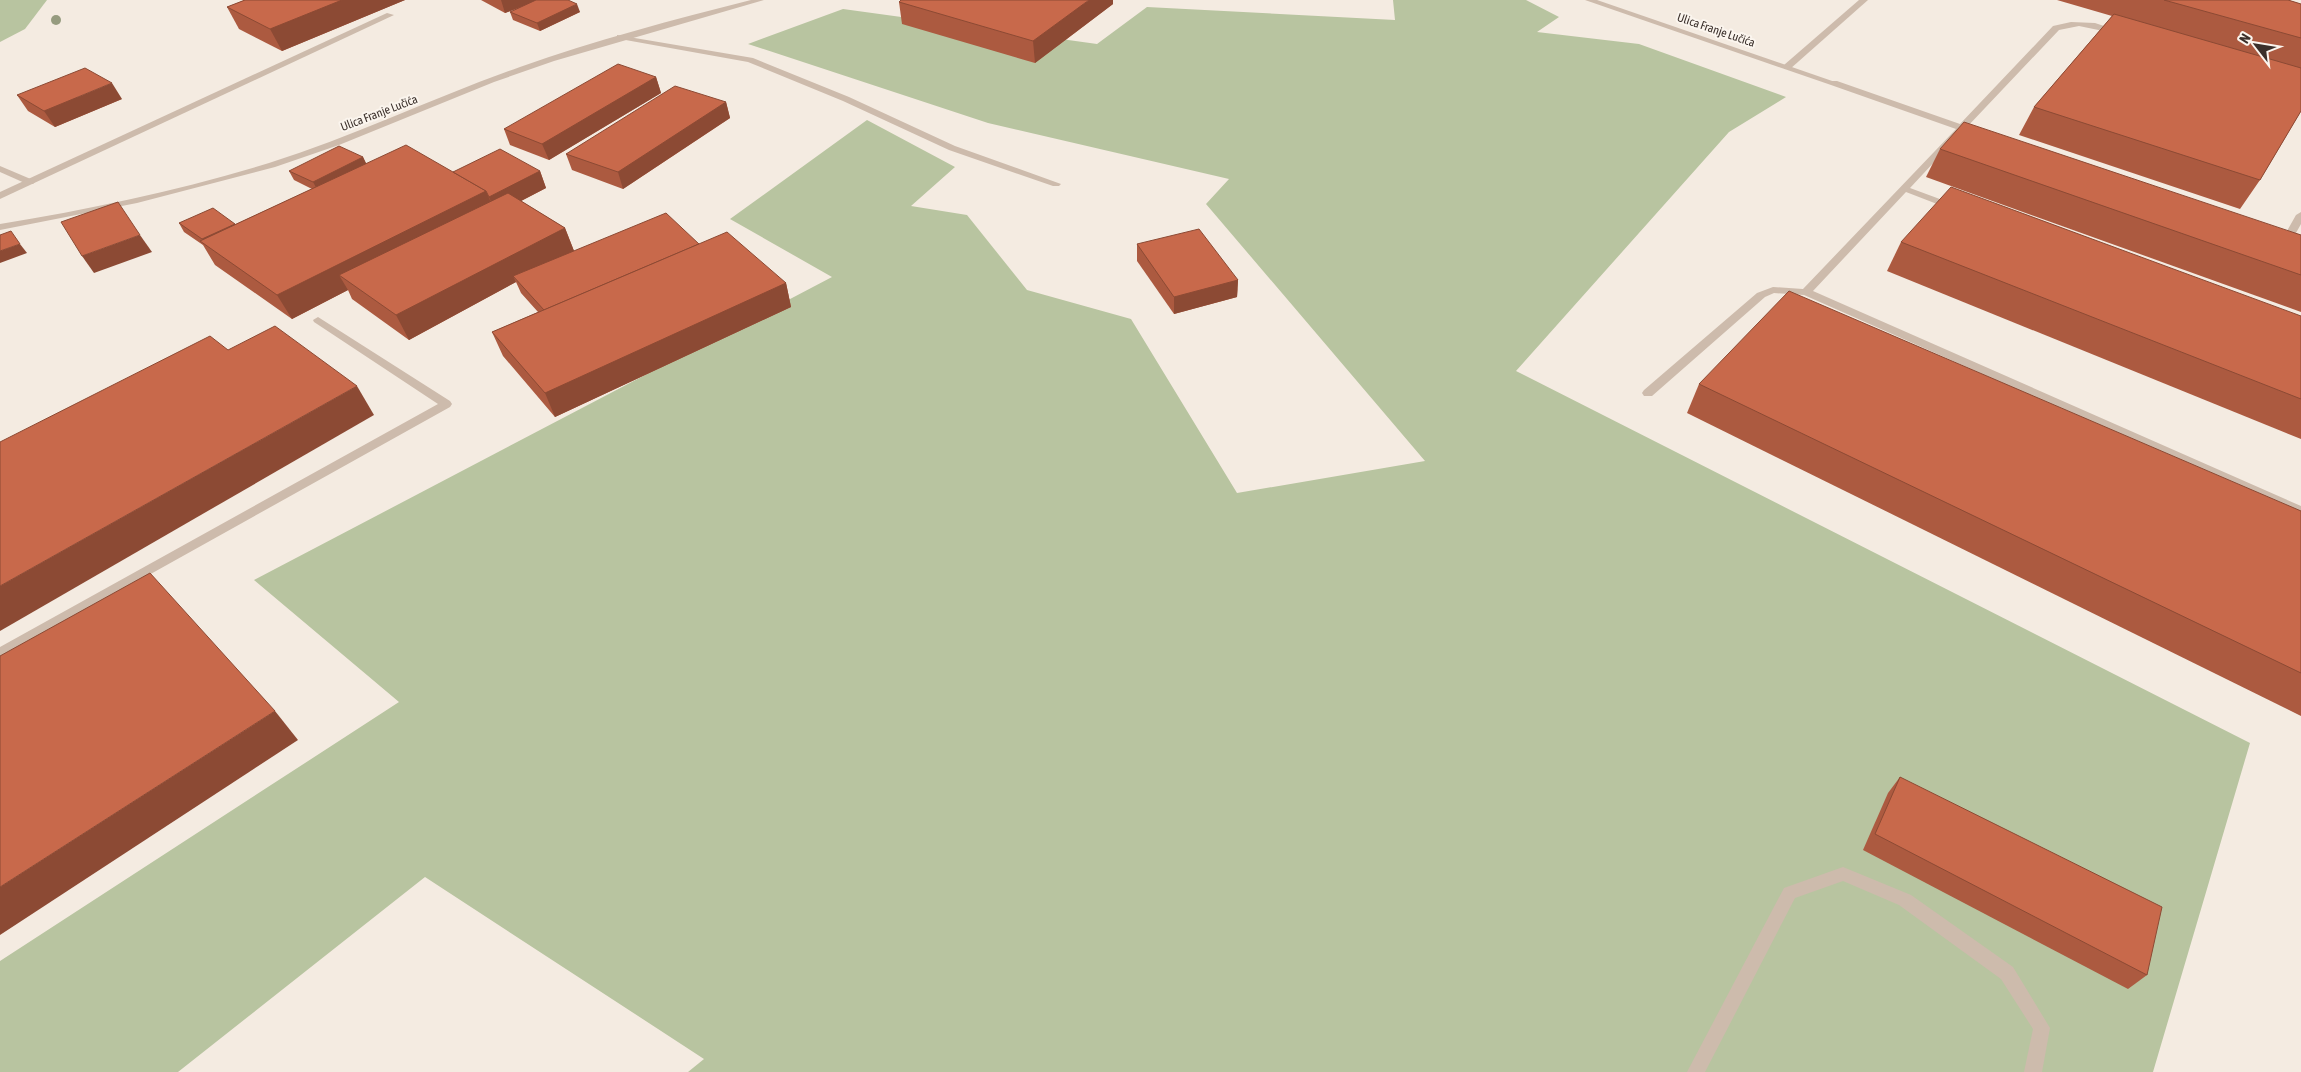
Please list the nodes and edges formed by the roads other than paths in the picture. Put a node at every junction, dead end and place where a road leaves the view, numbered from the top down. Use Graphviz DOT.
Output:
graph roads {
  1 [pos="760,0"];
  2 [pos="1590,0"];
  3 [pos="1864,0"];
  4 [pos="390,15"];
  5 [pos="2130,35"];
  6 [pos="620,37"];
  7 [pos="1787,67"];
  8 [pos="1962,128"];
  9 [pos="1981,134"];
  10 [pos="0,169"];
  11 [pos="30,182"];
  12 [pos="1056,184"];
  13 [pos="1905,189"];
  14 [pos="0,196"];
  15 [pos="1960,210"];
  16 [pos="2301,215"];
  17 [pos="0,227"];
  18 [pos="2286,240"];
  19 [pos="1806,292"];
  20 [pos="318,320"];
  21 [pos="1648,393"];
  22 [pos="2301,511"];
  23 [pos="0,653"];
  24 [pos="1696,1072"];
  25 [pos="2033,1072"];
  1 -- 6 [label="street, Ulica Franje Lučića"];
  2 -- 7 [label="street, Ulica Franje Lučića"];
  3 -- 7 [label="street"];
  4 -- 11 [label="street"];
  5 -- 8 [label="street"];
  6 -- 12 [label="street"];
  6 -- 17 [label="street, Ulica Franje Lučića"];
  7 -- 8 [label="street, Ulica Franje Lučića"];
  8 -- 9 [label="street, Ulica Franje Lučića"];
  8 -- 13 [label="street"];
  10 -- 11 [label="street"];
  11 -- 14 [label="street"];
  13 -- 15 [label="street"];
  13 -- 19 [label="street"];
  16 -- 18 [label="street"];
  19 -- 21 [label="street"];
  19 -- 22 [label="street"];
  20 -- 23 [label="street"];
  24 -- 25 [label="street"];
}
